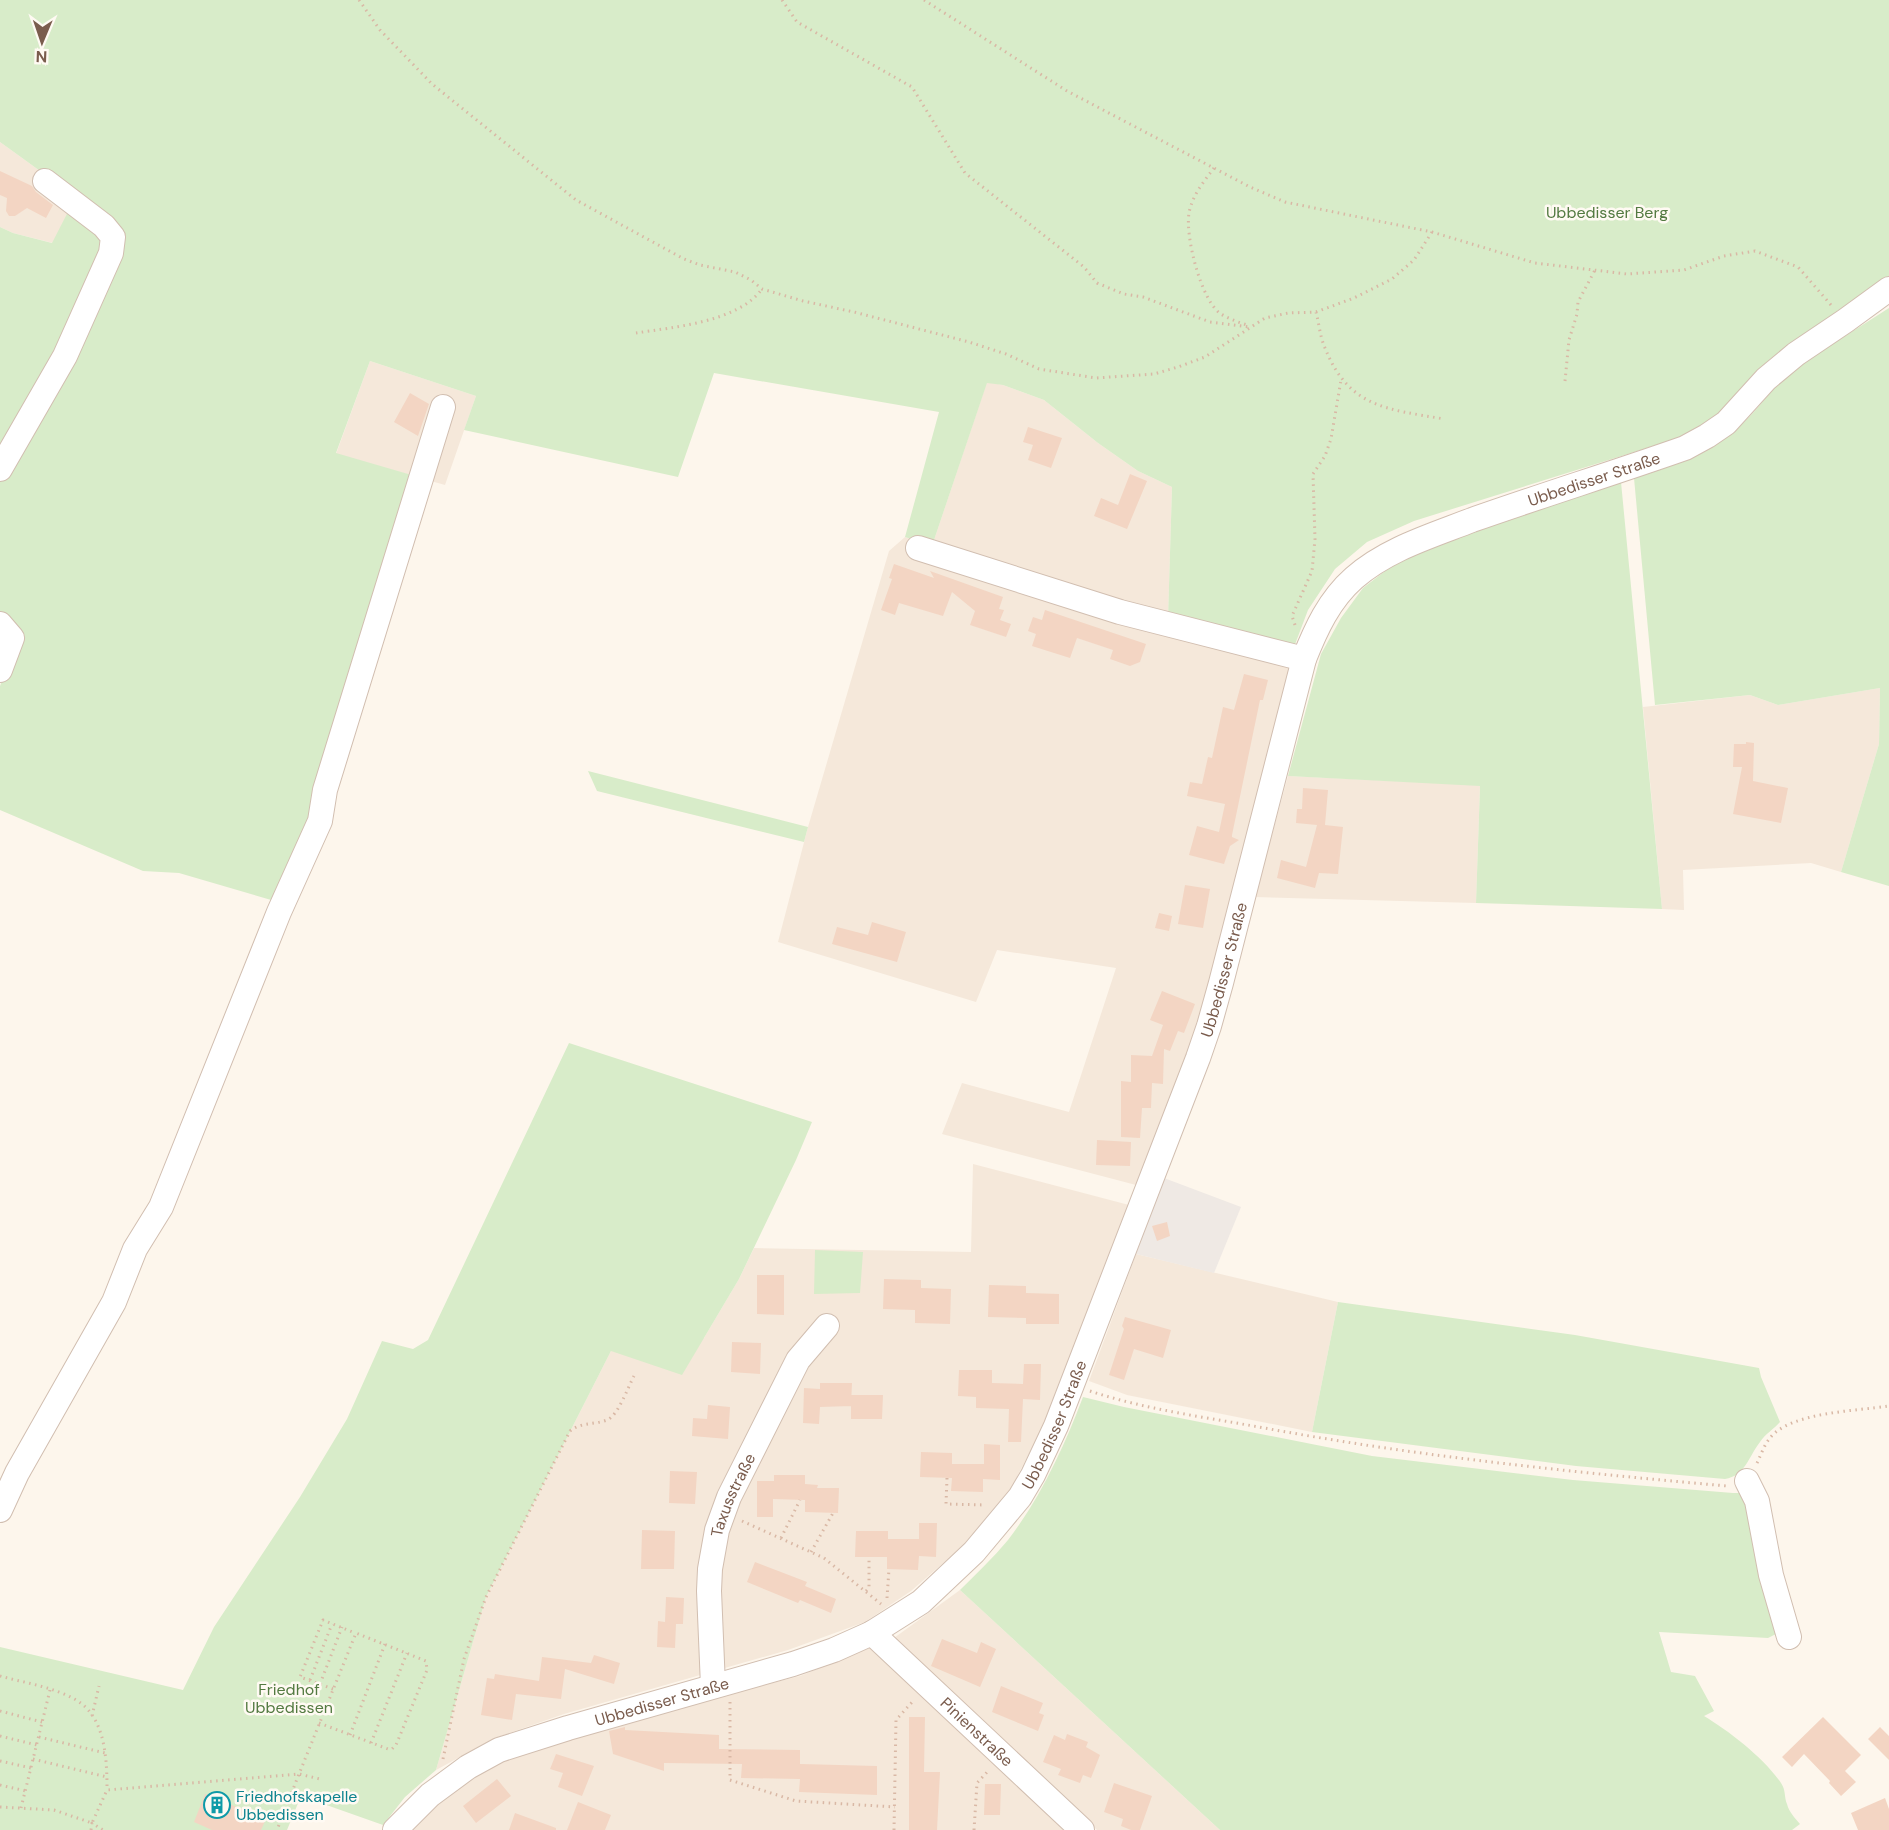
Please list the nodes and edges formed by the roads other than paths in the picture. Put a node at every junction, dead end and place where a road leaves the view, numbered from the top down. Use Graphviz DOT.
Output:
graph roads {
  1 [pos="45,181"];
  2 [pos="1889,289"];
  3 [pos="443,407"];
  4 [pos="0,469"];
  5 [pos="918,548"];
  6 [pos="0,624"];
  7 [pos="1304,660"];
  8 [pos="0,669"];
  9 [pos="827,1326"];
  10 [pos="1747,1481"];
  11 [pos="0,1510"];
  12 [pos="872,1633"];
  13 [pos="1789,1637"];
  14 [pos="722,1684"];
  15 [pos="398,1826"];
  16 [pos="424,1830"];
  17 [pos="1082,1830"];
  1 -- 4 [label="street"];
  2 -- 7 [label="street, Ubbedisser Straße"];
  3 -- 11 [label="street"];
  5 -- 7 [label="street"];
  6 -- 8 [label="street"];
  7 -- 12 [label="street, Ubbedisser Straße"];
  9 -- 14 [label="street, Taxusstraße"];
  10 -- 13 [label="street"];
  12 -- 14 [label="street, Ubbedisser Straße"];
  12 -- 17 [label="street, Pinienstraße"];
  14 -- 15 [label="street, Ubbedisser Straße"];
  15 -- 16 [label="street"];
}
